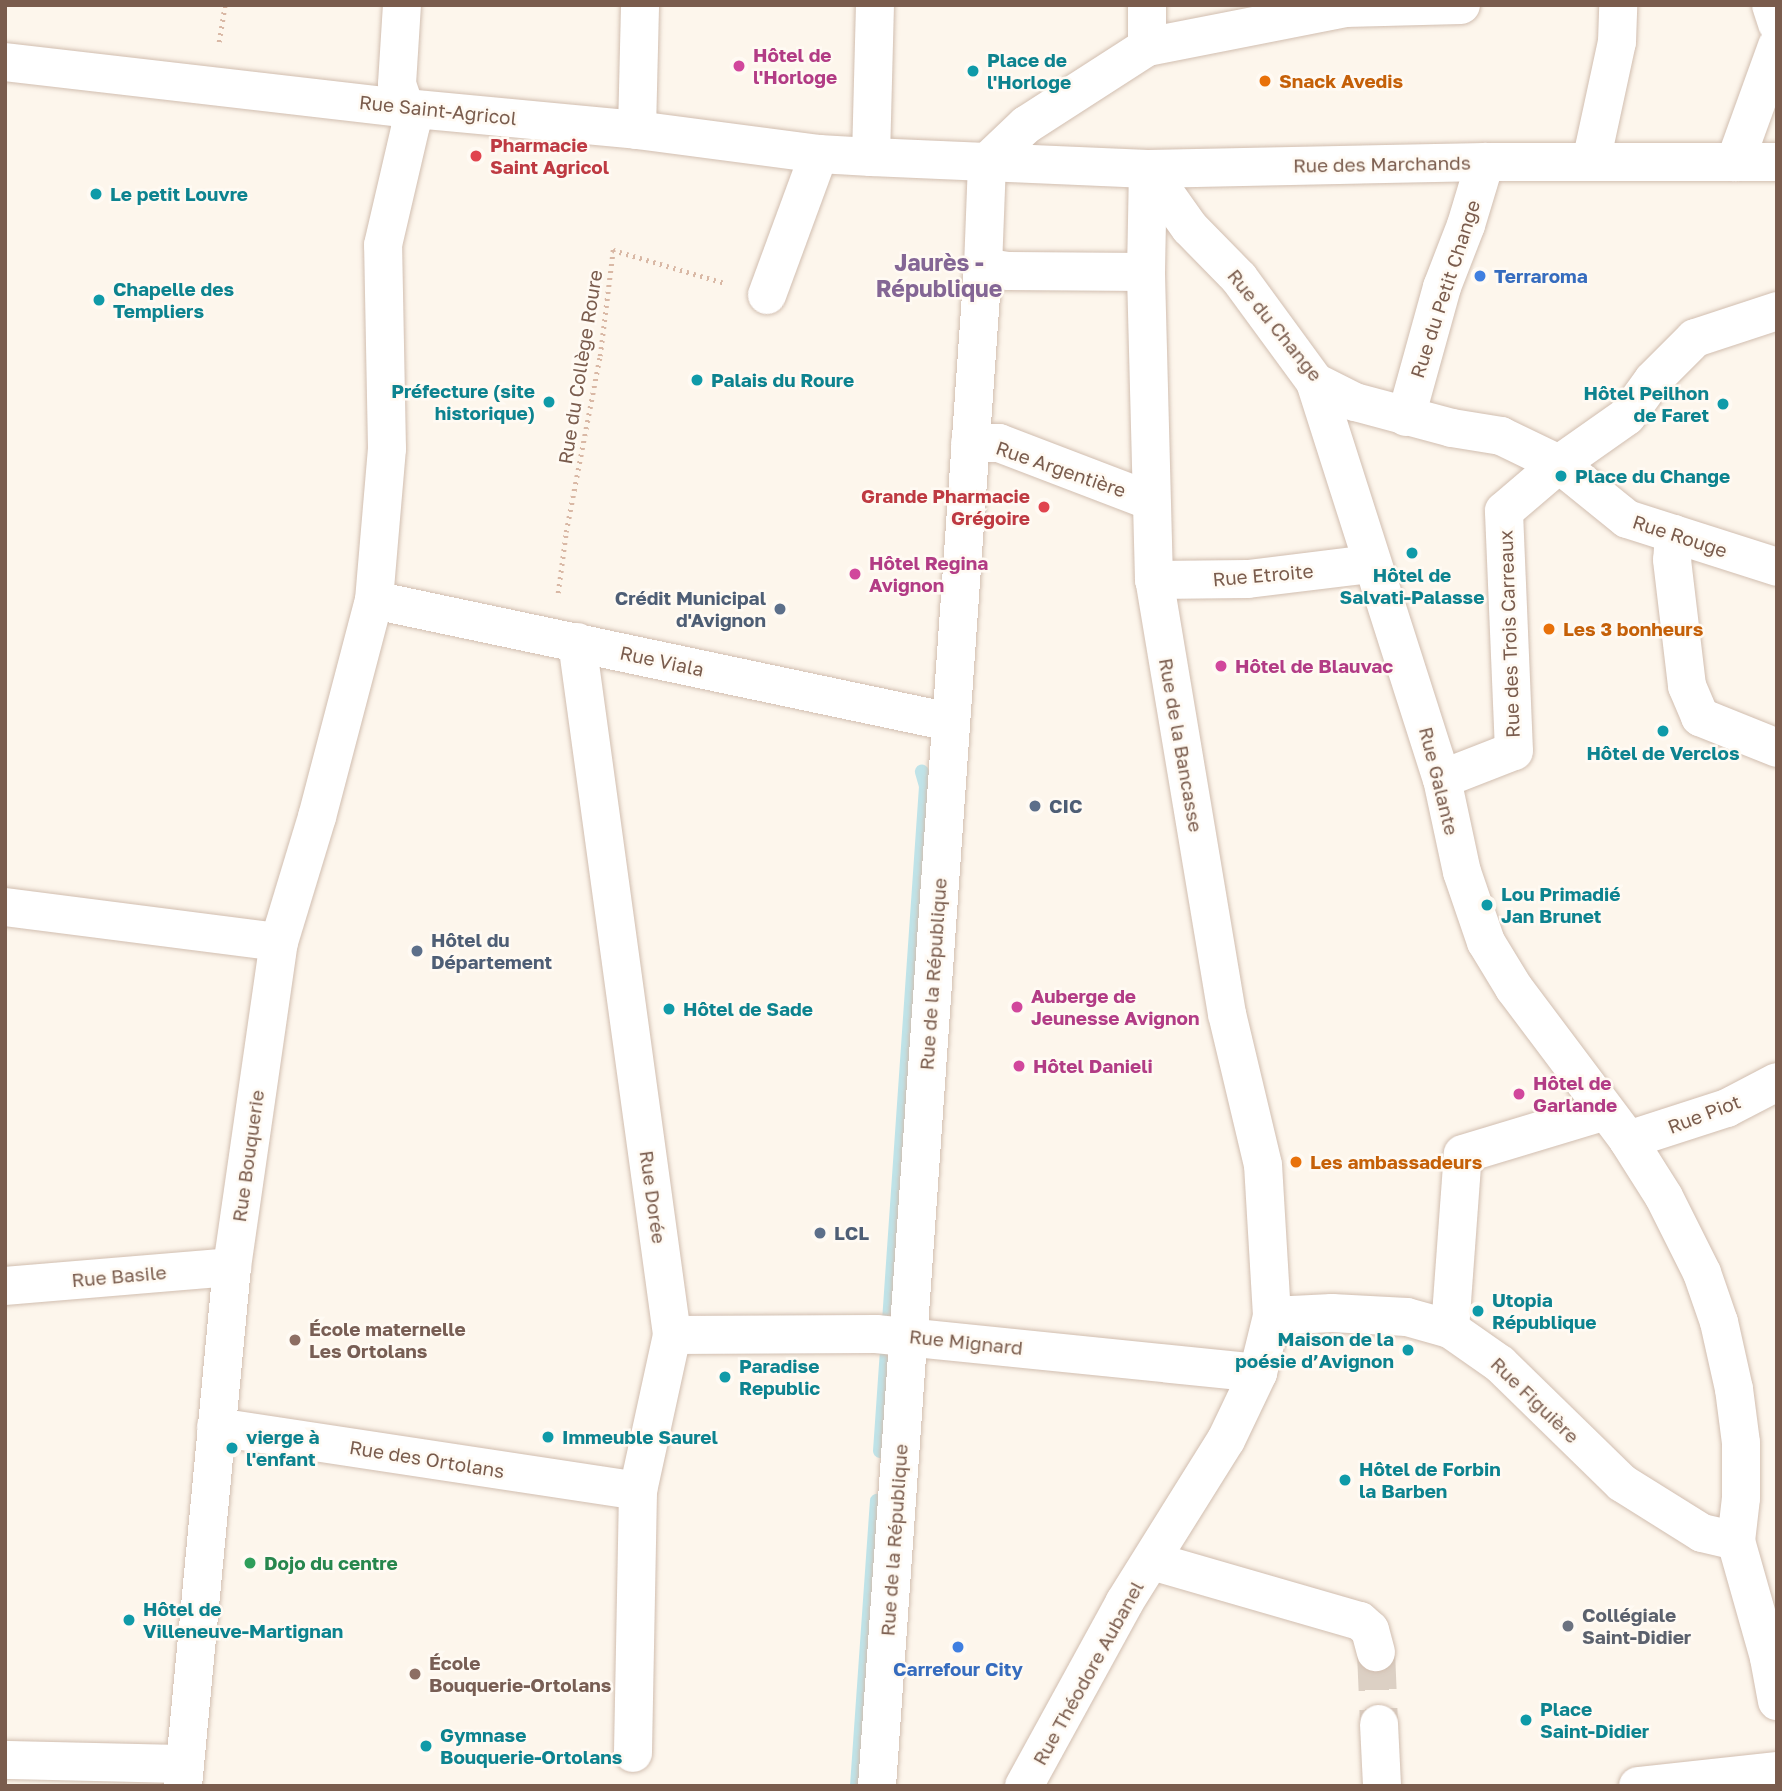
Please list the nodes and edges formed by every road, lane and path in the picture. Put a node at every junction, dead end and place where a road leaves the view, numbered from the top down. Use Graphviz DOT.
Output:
graph roads {
  1 [pos="225,5"];
  2 [pos="402,5"];
  3 [pos="640,5"];
  4 [pos="875,5"];
  5 [pos="1147,5"];
  6 [pos="1461,5"];
  7 [pos="1618,5"];
  8 [pos="1771,5"];
  9 [pos="1777,24"];
  10 [pos="1777,46"];
  11 [pos="1147,47"];
  12 [pos="217,52"];
  13 [pos="5,62"];
  14 [pos="405,108"];
  15 [pos="637,130"];
  16 [pos="819,154"];
  17 [pos="871,157"];
  18 [pos="987,162"];
  19 [pos="1485,162"];
  20 [pos="1591,162"];
  21 [pos="1735,162"];
  22 [pos="1777,162"];
  23 [pos="1148,169"];
  24 [pos="982,267"];
  25 [pos="1146,272"];
  26 [pos="767,295"];
  27 [pos="1777,312"];
  28 [pos="1315,382"];
  29 [pos="1406,417"];
  30 [pos="970,443"];
  31 [pos="1559,464"];
  32 [pos="1151,501"];
  33 [pos="1674,534"];
  34 [pos="1371,564"];
  35 [pos="1777,567"];
  36 [pos="1154,580"];
  37 [pos="374,600"];
  38 [pos="577,642"];
  39 [pos="950,722"];
  40 [pos="1777,748"];
  41 [pos="1442,779"];
  42 [pos="5,907"];
  43 [pos="279,942"];
  44 [pos="1777,1082"];
  45 [pos="1617,1126"];
  46 [pos="232,1267"];
  47 [pos="5,1286"];
  48 [pos="1272,1316"];
  49 [pos="1450,1329"];
  50 [pos="672,1335"];
  51 [pos="908,1336"];
  52 [pos="1258,1373"];
  53 [pos="216,1427"];
  54 [pos="638,1490"];
  55 [pos="1736,1541"];
  56 [pos="1152,1561"];
  57 [pos="1376,1652"];
  58 [pos="1777,1701"];
  59 [pos="1379,1724"];
  60 [pos="633,1752"];
  61 [pos="5,1760"];
  62 [pos="1777,1771"];
  63 [pos="183,1775"];
  64 [pos="877,1786"];
  65 [pos="1024,1786"];
  66 [pos="1382,1786"];
  67 [pos="1639,1786"];
  1 -- 12 [label="path"];
  2 -- 14 [label="street, Rue Bouquerie"];
  3 -- 15 [label="street"];
  4 -- 17 [label="street"];
  5 -- 11 [label="street"];
  6 -- 11 [label="street"];
  7 -- 20 [label="street"];
  8 -- 9 [label="street"];
  10 -- 21 [label="street"];
  11 -- 18 [label="street"];
  13 -- 14 [label="street, Rue Saint-Agricol"];
  14 -- 15 [label="street, Rue Saint-Agricol"];
  14 -- 37 [label="street, Rue Bouquerie"];
  15 -- 16 [label="street, Rue Saint-Agricol"];
  16 -- 17 [label="street, Rue Saint-Agricol"];
  16 -- 26 [label="street"];
  17 -- 18 [label="street"];
  18 -- 23 [label="street, Rue des Marchands"];
  18 -- 24 [label="street, Rue de la République"];
  19 -- 20 [label="street, Rue des Marchands"];
  19 -- 23 [label="street, Rue des Marchands"];
  19 -- 29 [label="street, Rue du Petit Change"];
  20 -- 21 [label="street, Rue des Marchands"];
  21 -- 22 [label="street, Rue des Marchands"];
  23 -- 25 [label="street, Rue de la Bancasse"];
  23 -- 28 [label="street, Rue du Change"];
  24 -- 25 [label="street"];
  24 -- 30 [label="street, Rue de la République"];
  25 -- 32 [label="street, Rue de la Bancasse"];
  26 -- 38 [label="path, Rue du Collège Roure"];
  27 -- 31 [label="street"];
  28 -- 29 [label="street, Rue du Change"];
  28 -- 34 [label="street, Rue Galante"];
  29 -- 31 [label="street, Rue du Change"];
  30 -- 32 [label="street, Rue Argentière"];
  30 -- 39 [label="street, Rue de la République"];
  31 -- 33 [label="street, Rue Rouge"];
  31 -- 41 [label="street, Rue des Trois Carreaux"];
  32 -- 36 [label="street, Rue de la Bancasse"];
  33 -- 35 [label="street, Rue Rouge"];
  33 -- 40 [label="street"];
  34 -- 36 [label="street, Rue Etroite"];
  34 -- 41 [label="street, Rue Galante"];
  36 -- 48 [label="street, Rue de la Bancasse"];
  37 -- 38 [label="street, Rue Viala"];
  37 -- 43 [label="street, Rue Bouquerie"];
  38 -- 39 [label="street, Rue Viala"];
  38 -- 50 [label="street, Rue Dorée"];
  39 -- 51 [label="street, Rue de la République"];
  41 -- 45 [label="street, Rue Galante"];
  42 -- 43 [label="street"];
  43 -- 46 [label="street, Rue Bouquerie"];
  44 -- 45 [label="street, Rue Piot"];
  45 -- 49 [label="street, Rue Piot"];
  45 -- 55 [label="street, Rue Galante"];
  46 -- 47 [label="street, Rue Basile"];
  46 -- 53 [label="street, Rue Bouquerie"];
  48 -- 49 [label="street, Rue Figuière"];
  48 -- 52 [label="street, Rue Théodore Aubanel"];
  49 -- 55 [label="street, Rue Figuière"];
  50 -- 51 [label="street, Rue Mignard"];
  50 -- 54 [label="street, Rue Dorée"];
  51 -- 52 [label="street, Rue Mignard"];
  51 -- 64 [label="street, Rue de la République"];
  52 -- 56 [label="street, Rue Théodore Aubanel"];
  53 -- 54 [label="street, Rue des Ortolans"];
  53 -- 63 [label="street, Rue Bouquerie"];
  54 -- 60 [label="street, Rue Dorée"];
  55 -- 58 [label="street"];
  56 -- 57 [label="street, Rue Théodore Aubanel"];
  56 -- 65 [label="street, Rue Théodore Aubanel"];
  59 -- 66 [label="street"];
  61 -- 63 [label="street"];
  62 -- 67 [label="street"];
}
